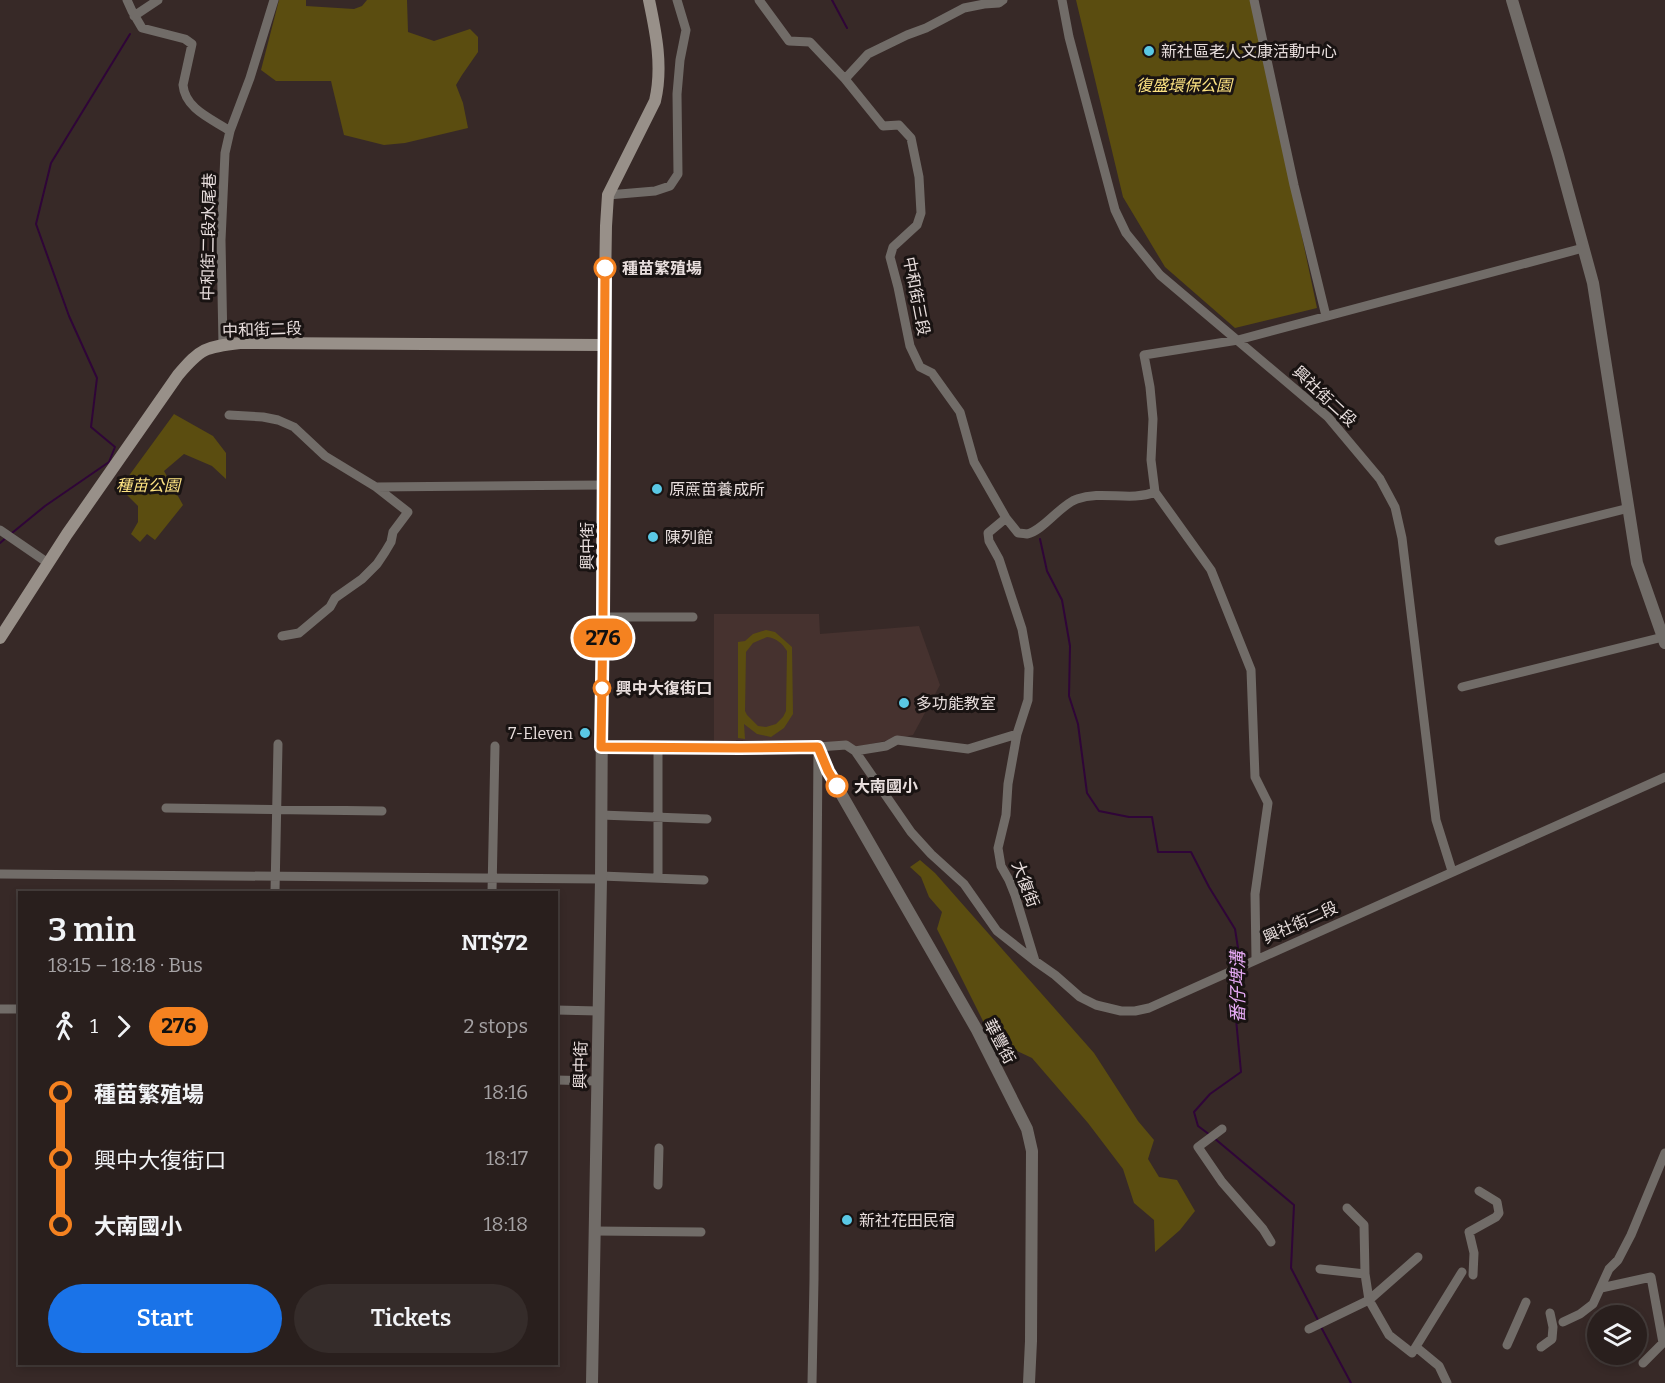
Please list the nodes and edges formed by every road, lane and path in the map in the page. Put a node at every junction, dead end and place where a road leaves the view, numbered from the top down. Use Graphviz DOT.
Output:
graph roads {
  1 [pos="127,0"];
  2 [pos="158,0"];
  3 [pos="274,0"];
  4 [pos="649,0"];
  5 [pos="677,0"];
  6 [pos="759,0"];
  7 [pos="1003,0"];
  8 [pos="1062,0"];
  9 [pos="1254,0"];
  10 [pos="1512,0"];
  11 [pos="134,16"];
  12 [pos="845,79"];
  13 [pos="230,131"];
  14 [pos="608,195"];
  15 [pos="1583,248"];
  16 [pos="1326,316"];
  17 [pos="1238,340"];
  18 [pos="223,345"];
  19 [pos="604,345"];
  20 [pos="229,415"];
  21 [pos="603,485"];
  22 [pos="376,487"];
  23 [pos="1155,492"];
  24 [pos="1629,508"];
  25 [pos="1006,518"];
  26 [pos="0,530"];
  27 [pos="1499,541"];
  28 [pos="48,563"];
  29 [pos="603,617"];
  30 [pos="693,617"];
  31 [pos="282,636"];
  32 [pos="0,638"];
  33 [pos="1664,640"];
  34 [pos="1462,687"];
  35 [pos="1017,734"];
  36 [pos="278,744"];
  37 [pos="495,746"];
  38 [pos="601,747"];
  39 [pos="658,747"];
  40 [pos="818,747"];
  41 [pos="855,751"];
  42 [pos="1665,777"];
  43 [pos="166,808"];
  44 [pos="277,809"];
  45 [pos="382,811"];
  46 [pos="601,815"];
  47 [pos="658,817"];
  48 [pos="707,819"];
  49 [pos="1452,872"];
  50 [pos="0,874"];
  51 [pos="276,876"];
  52 [pos="492,878"];
  53 [pos="601,878"];
  54 [pos="658,878"];
  55 [pos="704,880"];
  56 [pos="275,891"];
  57 [pos="492,891"];
  58 [pos="1256,960"];
  59 [pos="1035,961"];
  60 [pos="0,1009"];
  61 [pos="18,1009"];
  62 [pos="558,1010"];
  63 [pos="598,1011"];
  64 [pos="558,1080"];
  65 [pos="597,1081"];
  66 [pos="1222,1129"];
  67 [pos="659,1148"];
  68 [pos="1665,1154"];
  69 [pos="658,1185"];
  70 [pos="1479,1191"];
  71 [pos="1347,1208"];
  72 [pos="594,1231"];
  73 [pos="701,1232"];
  74 [pos="1271,1242"];
  75 [pos="1418,1257"];
  76 [pos="1320,1269"];
  77 [pos="1462,1272"];
  78 [pos="1365,1274"];
  79 [pos="1473,1275"];
  80 [pos="1601,1288"];
  81 [pos="1369,1300"];
  82 [pos="1526,1302"];
  83 [pos="1550,1313"];
  84 [pos="1661,1315"];
  85 [pos="1563,1322"];
  86 [pos="1309,1329"];
  87 [pos="1507,1346"];
  88 [pos="1416,1347"];
  89 [pos="1541,1347"];
  90 [pos="1647,1359"];
  91 [pos="592,1383"];
  92 [pos="812,1383"];
  93 [pos="1029,1383"];
  94 [pos="1447,1383"];
  1 -- 11 [label="street"];
  2 -- 11 [label="street"];
  3 -- 13 [label="street, 中和街二段水尾巷"];
  4 -- 14 [label="main road"];
  5 -- 14 [label="street"];
  6 -- 12 [label="street, 中和街三段"];
  7 -- 12 [label="street"];
  8 -- 17 [label="street, 興社街二段"];
  9 -- 16 [label="street"];
  10 -- 15 [label="street"];
  11 -- 13 [label="street"];
  12 -- 25 [label="street, 中和街三段"];
  13 -- 18 [label="street, 中和街二段水尾巷"];
  14 -- 19 [label="main road"];
  15 -- 16 [label="street"];
  15 -- 24 [label="street"];
  16 -- 17 [label="street"];
  17 -- 23 [label="street"];
  17 -- 49 [label="street, 興社街二段"];
  18 -- 19 [label="main road, 中和街二段"];
  18 -- 28 [label="main road, 中和街二段"];
  19 -- 21 [label="street, 興中街"];
  20 -- 22 [label="street"];
  21 -- 22 [label="street"];
  21 -- 29 [label="street, 興中街"];
  22 -- 31 [label="street"];
  23 -- 25 [label="street"];
  23 -- 58 [label="street"];
  24 -- 27 [label="street"];
  24 -- 33 [label="street"];
  25 -- 35 [label="street, 大復街"];
  26 -- 28 [label="street"];
  28 -- 32 [label="main road, 中和街二段"];
  29 -- 30 [label="street"];
  29 -- 38 [label="street, 興中街"];
  33 -- 34 [label="street"];
  35 -- 41 [label="street"];
  35 -- 59 [label="street, 大復街"];
  36 -- 44 [label="street"];
  37 -- 52 [label="street"];
  38 -- 39 [label="street"];
  38 -- 46 [label="street, 興中街"];
  39 -- 40 [label="street"];
  39 -- 47 [label="street"];
  40 -- 41 [label="street"];
  40 -- 92 [label="street"];
  40 -- 93 [label="street, 華豐街"];
  41 -- 59 [label="street"];
  42 -- 49 [label="street, 興社街二段"];
  43 -- 44 [label="street"];
  44 -- 45 [label="street"];
  44 -- 51 [label="street"];
  46 -- 47 [label="street"];
  46 -- 53 [label="street, 興中街"];
  47 -- 48 [label="street"];
  47 -- 54 [label="street"];
  49 -- 58 [label="street, 興社街二段"];
  50 -- 51 [label="street"];
  51 -- 52 [label="street"];
  51 -- 56 [label="street"];
  52 -- 53 [label="street"];
  52 -- 57 [label="street"];
  53 -- 54 [label="street"];
  53 -- 63 [label="street, 興中街"];
  54 -- 55 [label="street"];
  58 -- 59 [label="street, 興社街二段"];
  60 -- 61 [label="street"];
  62 -- 63 [label="street"];
  63 -- 65 [label="street, 興中街"];
  64 -- 65 [label="street"];
  65 -- 72 [label="street, 興中街"];
  66 -- 74 [label="street"];
  67 -- 69 [label="street"];
  68 -- 80 [label="street"];
  70 -- 79 [label="street"];
  71 -- 78 [label="street"];
  72 -- 73 [label="street"];
  72 -- 91 [label="street, 興中街"];
  75 -- 81 [label="street"];
  76 -- 78 [label="street"];
  77 -- 88 [label="street"];
  78 -- 81 [label="street"];
  80 -- 84 [label="street"];
  80 -- 85 [label="street"];
  81 -- 86 [label="street"];
  81 -- 88 [label="street"];
  82 -- 87 [label="street"];
  83 -- 89 [label="street"];
  84 -- 90 [label="street"];
  88 -- 94 [label="street"];
}
